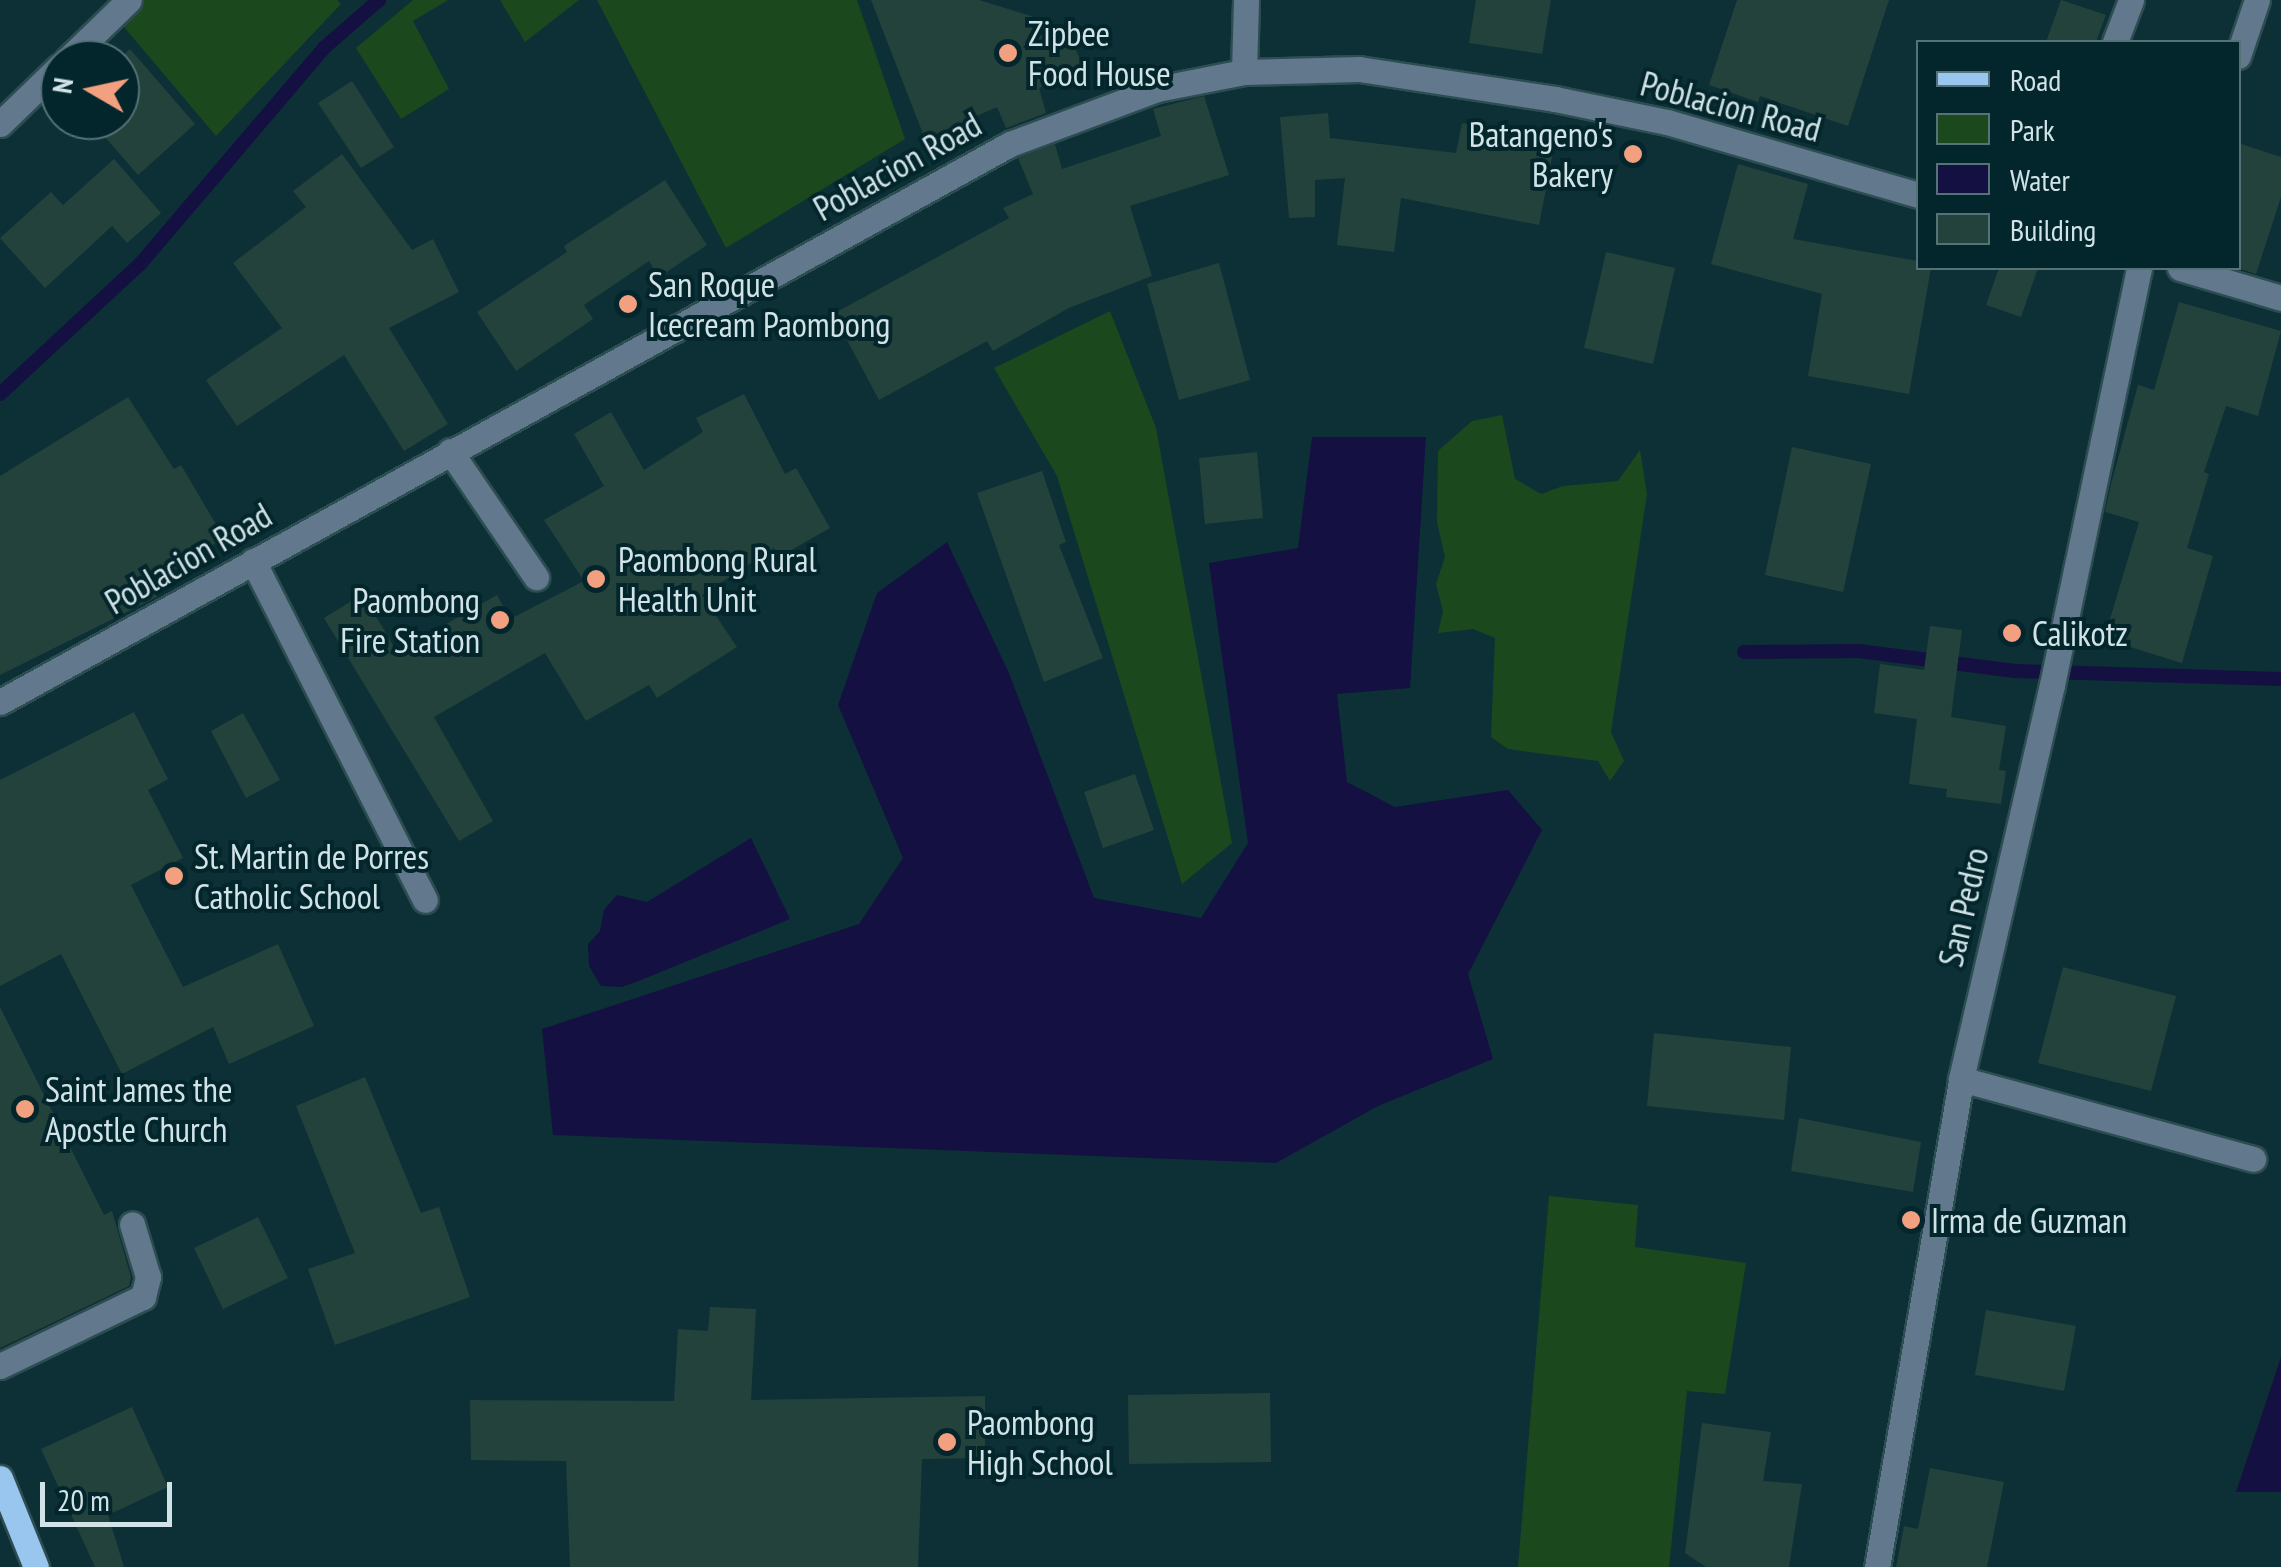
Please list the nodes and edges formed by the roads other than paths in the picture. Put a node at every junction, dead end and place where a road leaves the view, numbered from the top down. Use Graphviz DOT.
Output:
graph roads {
  1 [pos="129,0"];
  2 [pos="1246,0"];
  3 [pos="2131,0"];
  4 [pos="2257,0"];
  5 [pos="87,40"];
  6 [pos="2115,40"];
  7 [pos="2241,47"];
  8 [pos="1244,72"];
  9 [pos="40,85"];
  10 [pos="0,124"];
  11 [pos="1916,194"];
  12 [pos="2138,270"];
  13 [pos="2187,270"];
  14 [pos="2281,298"];
  15 [pos="450,451"];
  16 [pos="253,561"];
  17 [pos="536,577"];
  18 [pos="0,702"];
  19 [pos="426,900"];
  20 [pos="1961,1079"];
  21 [pos="2253,1159"];
  22 [pos="132,1224"];
  23 [pos="0,1366"];
  24 [pos="0,1478"];
  25 [pos="36,1567"];
  26 [pos="1877,1567"];
  1 -- 5 [label="street"];
  2 -- 8 [label="street"];
  3 -- 6 [label="street"];
  4 -- 7 [label="street"];
  8 -- 11 [label="street, Poblacion Road"];
  8 -- 15 [label="street, Poblacion Road"];
  9 -- 10 [label="street"];
  12 -- 20 [label="street, San Pedro"];
  13 -- 14 [label="street"];
  15 -- 16 [label="street, Poblacion Road"];
  15 -- 17 [label="street"];
  16 -- 18 [label="street, Poblacion Road"];
  16 -- 19 [label="street"];
  20 -- 21 [label="street"];
  20 -- 26 [label="street, San Pedro"];
  22 -- 23 [label="street"];
  24 -- 25 [label="main road"];
}
